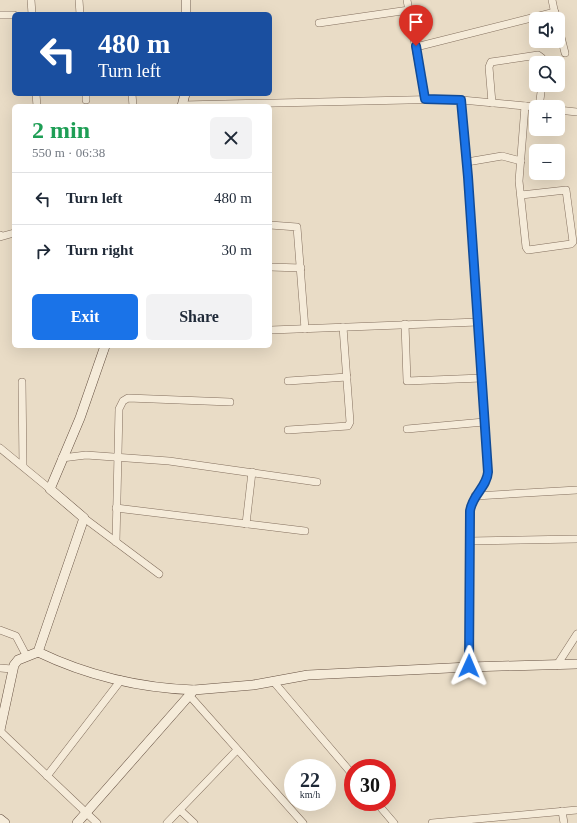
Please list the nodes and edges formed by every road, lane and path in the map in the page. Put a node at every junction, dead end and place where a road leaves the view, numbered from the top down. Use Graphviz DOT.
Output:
graph roads {
  1 [pos="31,0"];
  2 [pos="79,0"];
  3 [pos="186,0"];
  4 [pos="407,0"];
  5 [pos="552,0"];
  6 [pos="409,10"];
  7 [pos="32,12"];
  8 [pos="80,12"];
  9 [pos="186,12"];
  10 [pos="555,12"];
  11 [pos="0,15"];
  12 [pos="12,15"];
  13 [pos="529,21"];
  14 [pos="319,23"];
  15 [pos="416,46"];
  16 [pos="564,48"];
  17 [pos="565,53"];
  18 [pos="529,56"];
  19 [pos="425,99"];
  20 [pos="461,100"];
  21 [pos="492,103"];
  22 [pos="222,104"];
  23 [pos="525,106"];
  24 [pos="529,106"];
  25 [pos="565,111"];
  26 [pos="577,112"];
  27 [pos="521,161"];
  28 [pos="467,162"];
  29 [pos="521,195"];
  30 [pos="272,225"];
  31 [pos="12,233"];
  32 [pos="0,236"];
  33 [pos="272,267"];
  34 [pos="301,268"];
  35 [pos="478,322"];
  36 [pos="406,324"];
  37 [pos="343,327"];
  38 [pos="305,329"];
  39 [pos="272,330"];
  40 [pos="104,348"];
  41 [pos="347,377"];
  42 [pos="482,378"];
  43 [pos="288,381"];
  44 [pos="22,382"];
  45 [pos="230,402"];
  46 [pos="484,422"];
  47 [pos="407,429"];
  48 [pos="288,430"];
  49 [pos="0,448"];
  50 [pos="117,457"];
  51 [pos="62,458"];
  52 [pos="23,466"];
  53 [pos="252,472"];
  54 [pos="317,482"];
  55 [pos="50,489"];
  56 [pos="577,490"];
  57 [pos="475,496"];
  58 [pos="116,508"];
  59 [pos="84,518"];
  60 [pos="246,524"];
  61 [pos="305,531"];
  62 [pos="577,539"];
  63 [pos="470,541"];
  64 [pos="116,542"];
  65 [pos="159,574"];
  66 [pos="0,630"];
  67 [pos="577,634"];
  68 [pos="38,652"];
  69 [pos="27,657"];
  70 [pos="577,664"];
  71 [pos="557,665"];
  72 [pos="469,666"];
  73 [pos="0,668"];
  74 [pos="12,669"];
  75 [pos="121,680"];
  76 [pos="273,681"];
  77 [pos="191,693"];
  78 [pos="0,730"];
  79 [pos="238,750"];
  80 [pos="344,764"];
  81 [pos="47,776"];
  82 [pos="180,810"];
  83 [pos="577,810"];
  84 [pos="384,811"];
  85 [pos="562,811"];
  86 [pos="86,813"];
  87 [pos="0,819"];
  88 [pos="5,823"];
  89 [pos="77,823"];
  90 [pos="97,823"];
  91 [pos="167,823"];
  92 [pos="194,823"];
  93 [pos="303,823"];
  94 [pos="394,823"];
  95 [pos="432,823"];
  96 [pos="564,823"];
  1 -- 7 [label="street"];
  2 -- 8 [label="street"];
  3 -- 9 [label="street"];
  4 -- 6 [label="street"];
  5 -- 10 [label="street"];
  6 -- 14 [label="street"];
  6 -- 15 [label="street"];
  11 -- 12 [label="street"];
  13 -- 15 [label="street"];
  15 -- 19 [label="street"];
  16 -- 17 [label="street"];
  18 -- 21 [label="street"];
  19 -- 20 [label="street"];
  19 -- 22 [label="street"];
  20 -- 21 [label="street"];
  20 -- 28 [label="street"];
  21 -- 23 [label="street"];
  23 -- 24 [label="street"];
  23 -- 27 [label="street"];
  25 -- 26 [label="street"];
  27 -- 28 [label="street"];
  27 -- 29 [label="street"];
  28 -- 35 [label="street"];
  29 -- 29 [label="street"];
  30 -- 34 [label="street"];
  31 -- 32 [label="street"];
  33 -- 34 [label="street"];
  34 -- 38 [label="street"];
  35 -- 36 [label="street"];
  35 -- 42 [label="street"];
  36 -- 37 [label="street"];
  36 -- 42 [label="street"];
  37 -- 38 [label="street"];
  37 -- 41 [label="street"];
  38 -- 39 [label="street"];
  40 -- 51 [label="street"];
  41 -- 43 [label="street"];
  41 -- 48 [label="street"];
  42 -- 46 [label="street"];
  44 -- 52 [label="street"];
  45 -- 50 [label="street"];
  46 -- 47 [label="street"];
  46 -- 57 [label="street"];
  49 -- 52 [label="street"];
  50 -- 51 [label="street"];
  50 -- 53 [label="street"];
  50 -- 58 [label="street"];
  51 -- 55 [label="street"];
  52 -- 55 [label="street"];
  53 -- 54 [label="street"];
  53 -- 60 [label="street"];
  55 -- 59 [label="street"];
  56 -- 57 [label="street"];
  57 -- 63 [label="street"];
  58 -- 60 [label="street"];
  58 -- 64 [label="street"];
  59 -- 64 [label="street"];
  59 -- 68 [label="street"];
  60 -- 61 [label="street"];
  62 -- 63 [label="street"];
  63 -- 72 [label="street"];
  64 -- 65 [label="street"];
  66 -- 69 [label="street"];
  67 -- 71 [label="street"];
  68 -- 69 [label="street"];
  68 -- 75 [label="street"];
  69 -- 74 [label="street"];
  70 -- 71 [label="street"];
  71 -- 72 [label="street"];
  72 -- 76 [label="street"];
  73 -- 74 [label="street"];
  74 -- 78 [label="street"];
  75 -- 77 [label="street"];
  75 -- 81 [label="street"];
  76 -- 77 [label="street"];
  76 -- 80 [label="street"];
  77 -- 79 [label="street"];
  77 -- 86 [label="street"];
  78 -- 81 [label="street"];
  79 -- 82 [label="street"];
  79 -- 93 [label="street"];
  81 -- 86 [label="street"];
  82 -- 91 [label="street"];
  82 -- 92 [label="street"];
  83 -- 85 [label="street"];
  84 -- 94 [label="street"];
  85 -- 95 [label="street"];
  85 -- 96 [label="street"];
  86 -- 89 [label="street"];
  86 -- 90 [label="street"];
  87 -- 88 [label="street"];
}
